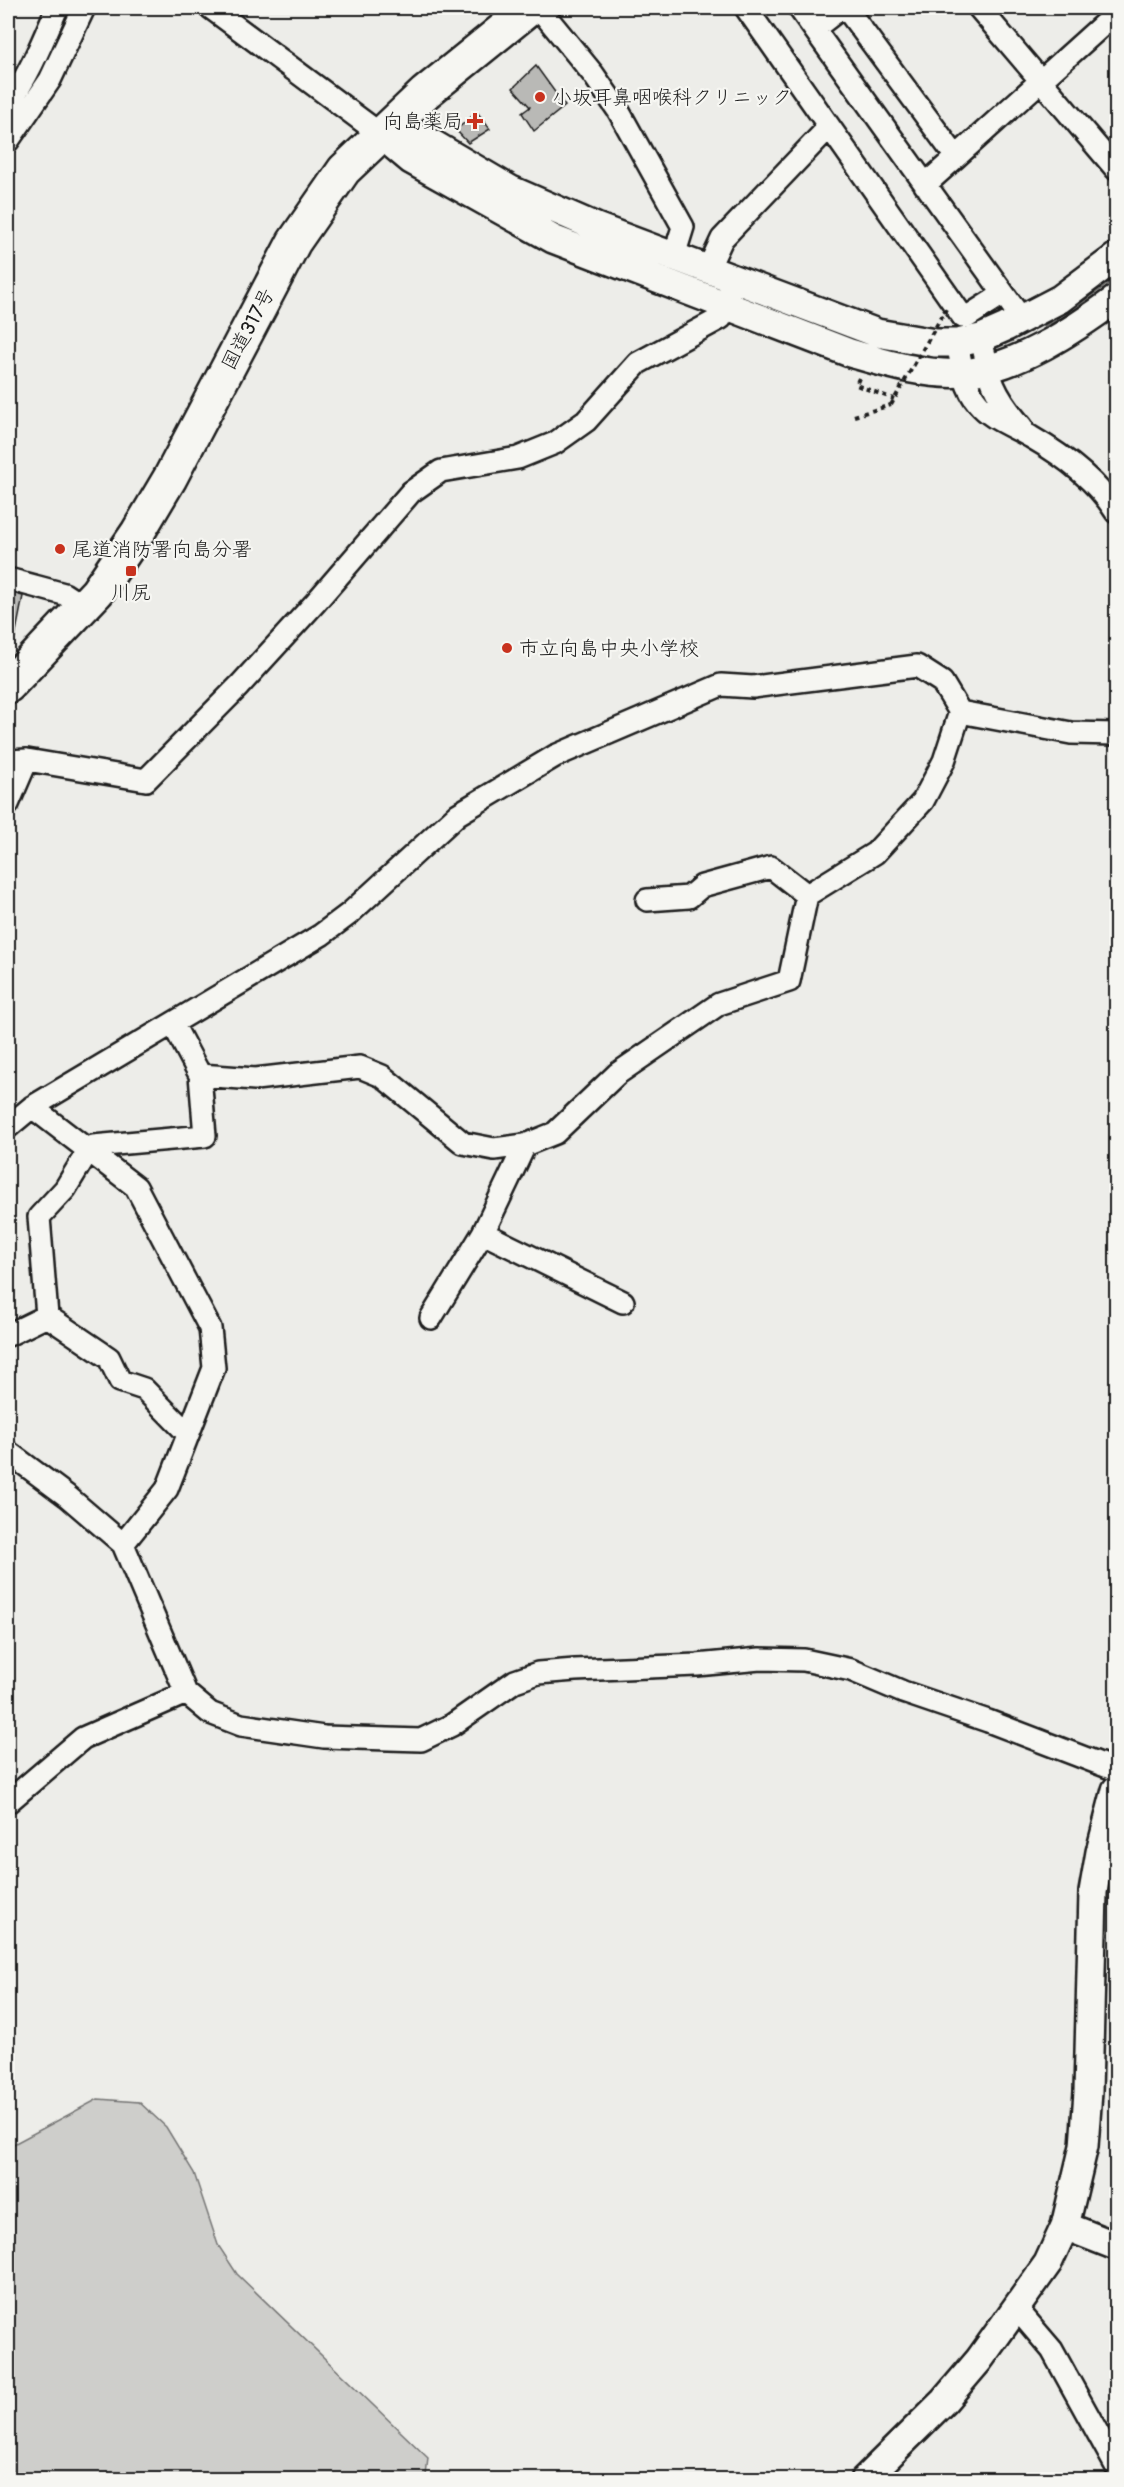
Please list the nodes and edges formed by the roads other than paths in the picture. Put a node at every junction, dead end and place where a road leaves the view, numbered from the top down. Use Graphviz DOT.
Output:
graph roads {
  1 [pos="57,8"];
  2 [pos="84,8"];
  3 [pos="211,8"];
  4 [pos="530,8"];
  5 [pos="539,8"];
  6 [pos="746,8"];
  7 [pos="799,8"];
  8 [pos="844,8"];
  9 [pos="979,8"];
  10 [pos="1116,13"];
  11 [pos="814,29"];
  12 [pos="1041,80"];
  13 [pos="8,104"];
  14 [pos="829,127"];
  15 [pos="380,134"];
  16 [pos="8,141"];
  17 [pos="956,157"];
  18 [pos="1116,168"];
  19 [pos="925,185"];
  20 [pos="674,256"];
  21 [pos="1116,257"];
  22 [pos="708,269"];
  23 [pos="734,279"];
  24 [pos="1003,294"];
  25 [pos="1116,299"];
  26 [pos="724,305"];
  27 [pos="1021,318"];
  28 [pos="969,340"];
  29 [pos="975,371"];
  30 [pos="1116,512"];
  31 [pos="8,579"];
  32 [pos="84,607"];
  33 [pos="8,686"];
  34 [pos="960,712"];
  35 [pos="1116,735"];
  36 [pos="17,761"];
  37 [pos="8,804"];
  38 [pos="807,895"];
  39 [pos="647,900"];
  40 [pos="173,1024"];
  41 [pos="200,1075"];
  42 [pos="32,1107"];
  43 [pos="8,1127"];
  44 [pos="525,1145"];
  45 [pos="88,1150"];
  46 [pos="483,1233"];
  47 [pos="623,1302"];
  48 [pos="47,1316"];
  49 [pos="431,1318"];
  50 [pos="8,1335"];
  51 [pos="188,1434"];
  52 [pos="8,1452"];
  53 [pos="123,1544"];
  54 [pos="186,1693"];
  55 [pos="1116,1770"];
  56 [pos="1116,1790"];
  57 [pos="8,1802"];
  58 [pos="1065,2226"];
  59 [pos="1116,2246"];
  60 [pos="1017,2309"];
  61 [pos="1116,2466"];
  62 [pos="864,2480"];
  1 -- 13 [label="street"];
  2 -- 16 [label="street"];
  3 -- 15 [label="street"];
  4 -- 15 [label="highway, 国道317号"];
  5 -- 20 [label="street"];
  6 -- 14 [label="street"];
  7 -- 11 [label="street"];
  8 -- 11 [label="street"];
  8 -- 17 [label="street"];
  9 -- 12 [label="street"];
  10 -- 12 [label="street"];
  11 -- 19 [label="street"];
  12 -- 17 [label="street"];
  12 -- 18 [label="street"];
  14 -- 22 [label="street"];
  14 -- 24 [label="street"];
  15 -- 20 [label="street"];
  15 -- 26 [label="street"];
  15 -- 32 [label="highway, 国道317号"];
  17 -- 19 [label="street"];
  19 -- 24 [label="street"];
  20 -- 22 [label="street"];
  21 -- 27 [label="street"];
  22 -- 23 [label="street"];
  23 -- 26 [label="street"];
  23 -- 28 [label="street"];
  24 -- 27 [label="street"];
  25 -- 29 [label="street"];
  26 -- 29 [label="street"];
  26 -- 36 [label="street"];
  27 -- 28 [label="street"];
  28 -- 29 [label="street"];
  29 -- 30 [label="street"];
  31 -- 32 [label="street"];
  32 -- 33 [label="highway, 国道317号"];
  34 -- 35 [label="street"];
  34 -- 38 [label="street"];
  34 -- 40 [label="street"];
  36 -- 37 [label="street"];
  38 -- 39 [label="street"];
  38 -- 44 [label="street"];
  40 -- 41 [label="street"];
  40 -- 42 [label="street"];
  41 -- 44 [label="street"];
  41 -- 45 [label="street"];
  42 -- 43 [label="street"];
  42 -- 45 [label="street"];
  44 -- 46 [label="street"];
  45 -- 48 [label="street"];
  45 -- 51 [label="street"];
  46 -- 47 [label="street"];
  46 -- 49 [label="street"];
  48 -- 50 [label="street"];
  48 -- 51 [label="street"];
  51 -- 53 [label="street"];
  52 -- 53 [label="street"];
  53 -- 54 [label="street"];
  54 -- 55 [label="street"];
  54 -- 57 [label="street"];
  56 -- 58 [label="street"];
  58 -- 59 [label="street"];
  58 -- 60 [label="street"];
  60 -- 61 [label="street"];
  60 -- 62 [label="street"];
}
